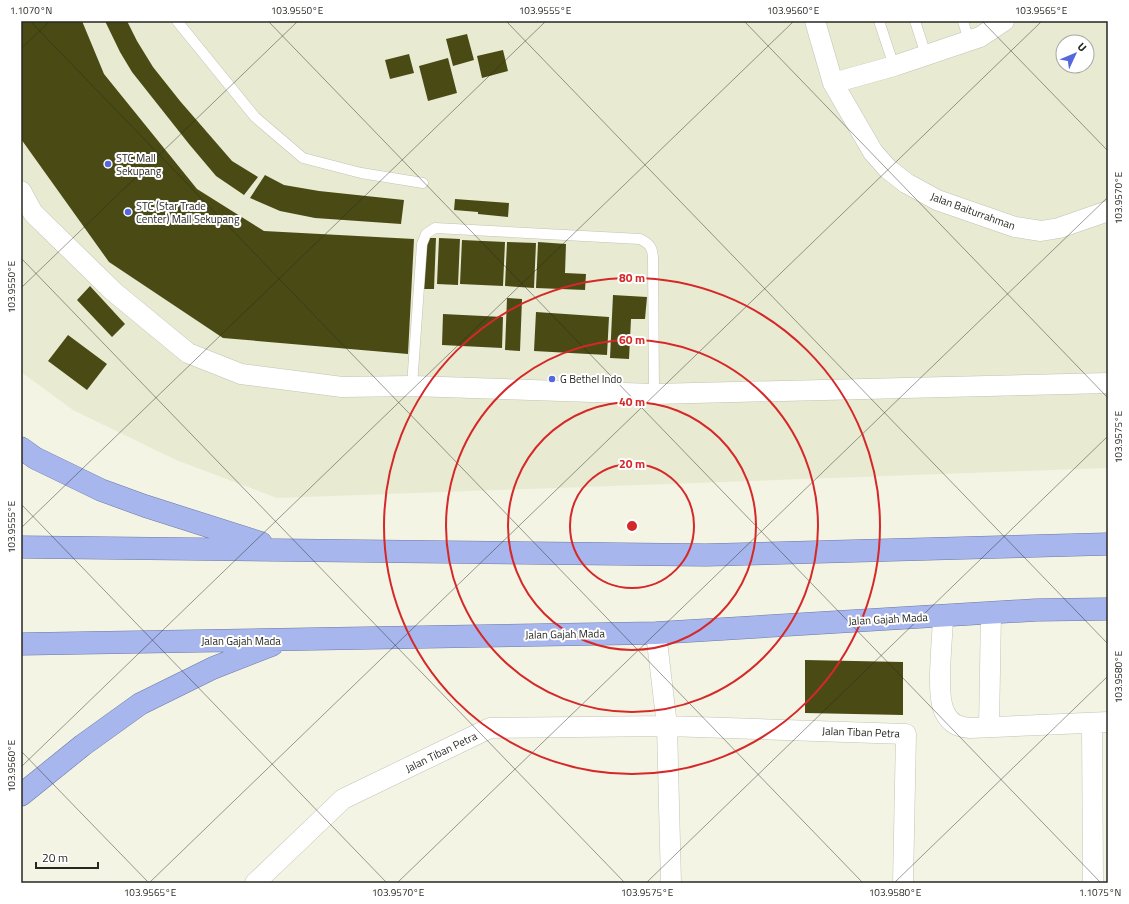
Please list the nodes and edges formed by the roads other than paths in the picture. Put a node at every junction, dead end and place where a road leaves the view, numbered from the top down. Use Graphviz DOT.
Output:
graph roads {
  1 [pos="177,21"];
  2 [pos="815,21"];
  3 [pos="879,21"];
  4 [pos="915,21"];
  5 [pos="964,21"];
  6 [pos="1004,21"];
  7 [pos="969,41"];
  8 [pos="926,55"];
  9 [pos="894,66"];
  10 [pos="833,83"];
  11 [pos="423,183"];
  12 [pos="21,191"];
  13 [pos="1108,211"];
  14 [pos="1108,383"];
  15 [pos="412,386"];
  16 [pos="654,394"];
  17 [pos="21,448"];
  18 [pos="1108,544"];
  19 [pos="21,547"];
  20 [pos="278,550"];
  21 [pos="1108,609"];
  22 [pos="991,613"];
  23 [pos="944,615"];
  24 [pos="656,632"];
  25 [pos="285,640"];
  26 [pos="21,644"];
  27 [pos="1100,723"];
  28 [pos="667,726"];
  29 [pos="989,727"];
  30 [pos="21,795"];
  31 [pos="1101,824"];
  32 [pos="255,883"];
  33 [pos="671,883"];
  34 [pos="904,883"];
  35 [pos="1093,883"];
  1 -- 11 [label="lane"];
  2 -- 10 [label="street, Jalan Baiturrahman"];
  3 -- 9 [label="lane"];
  4 -- 8 [label="lane"];
  5 -- 7 [label="lane"];
  6 -- 7 [label="street"];
  7 -- 8 [label="street"];
  8 -- 9 [label="street"];
  9 -- 10 [label="street"];
  10 -- 13 [label="street, Jalan Baiturrahman"];
  12 -- 15 [label="street"];
  14 -- 16 [label="street"];
  15 -- 16 [label="street"];
  15 -- 16 [label="lane"];
  17 -- 20 [label="highway"];
  18 -- 20 [label="highway"];
  19 -- 20 [label="highway"];
  21 -- 22 [label="highway, Jalan Gajah Mada"];
  22 -- 23 [label="highway, Jalan Gajah Mada"];
  22 -- 29 [label="street"];
  23 -- 24 [label="highway, Jalan Gajah Mada"];
  23 -- 29 [label="street"];
  24 -- 25 [label="highway, Jalan Gajah Mada"];
  24 -- 28 [label="street"];
  25 -- 26 [label="highway, Jalan Gajah Mada"];
  25 -- 30 [label="highway"];
  27 -- 29 [label="street"];
  27 -- 31 [label="street"];
  28 -- 32 [label="street, Jalan Tiban Petra"];
  28 -- 33 [label="street"];
  28 -- 34 [label="street, Jalan Tiban Petra"];
  31 -- 35 [label="street"];
}
